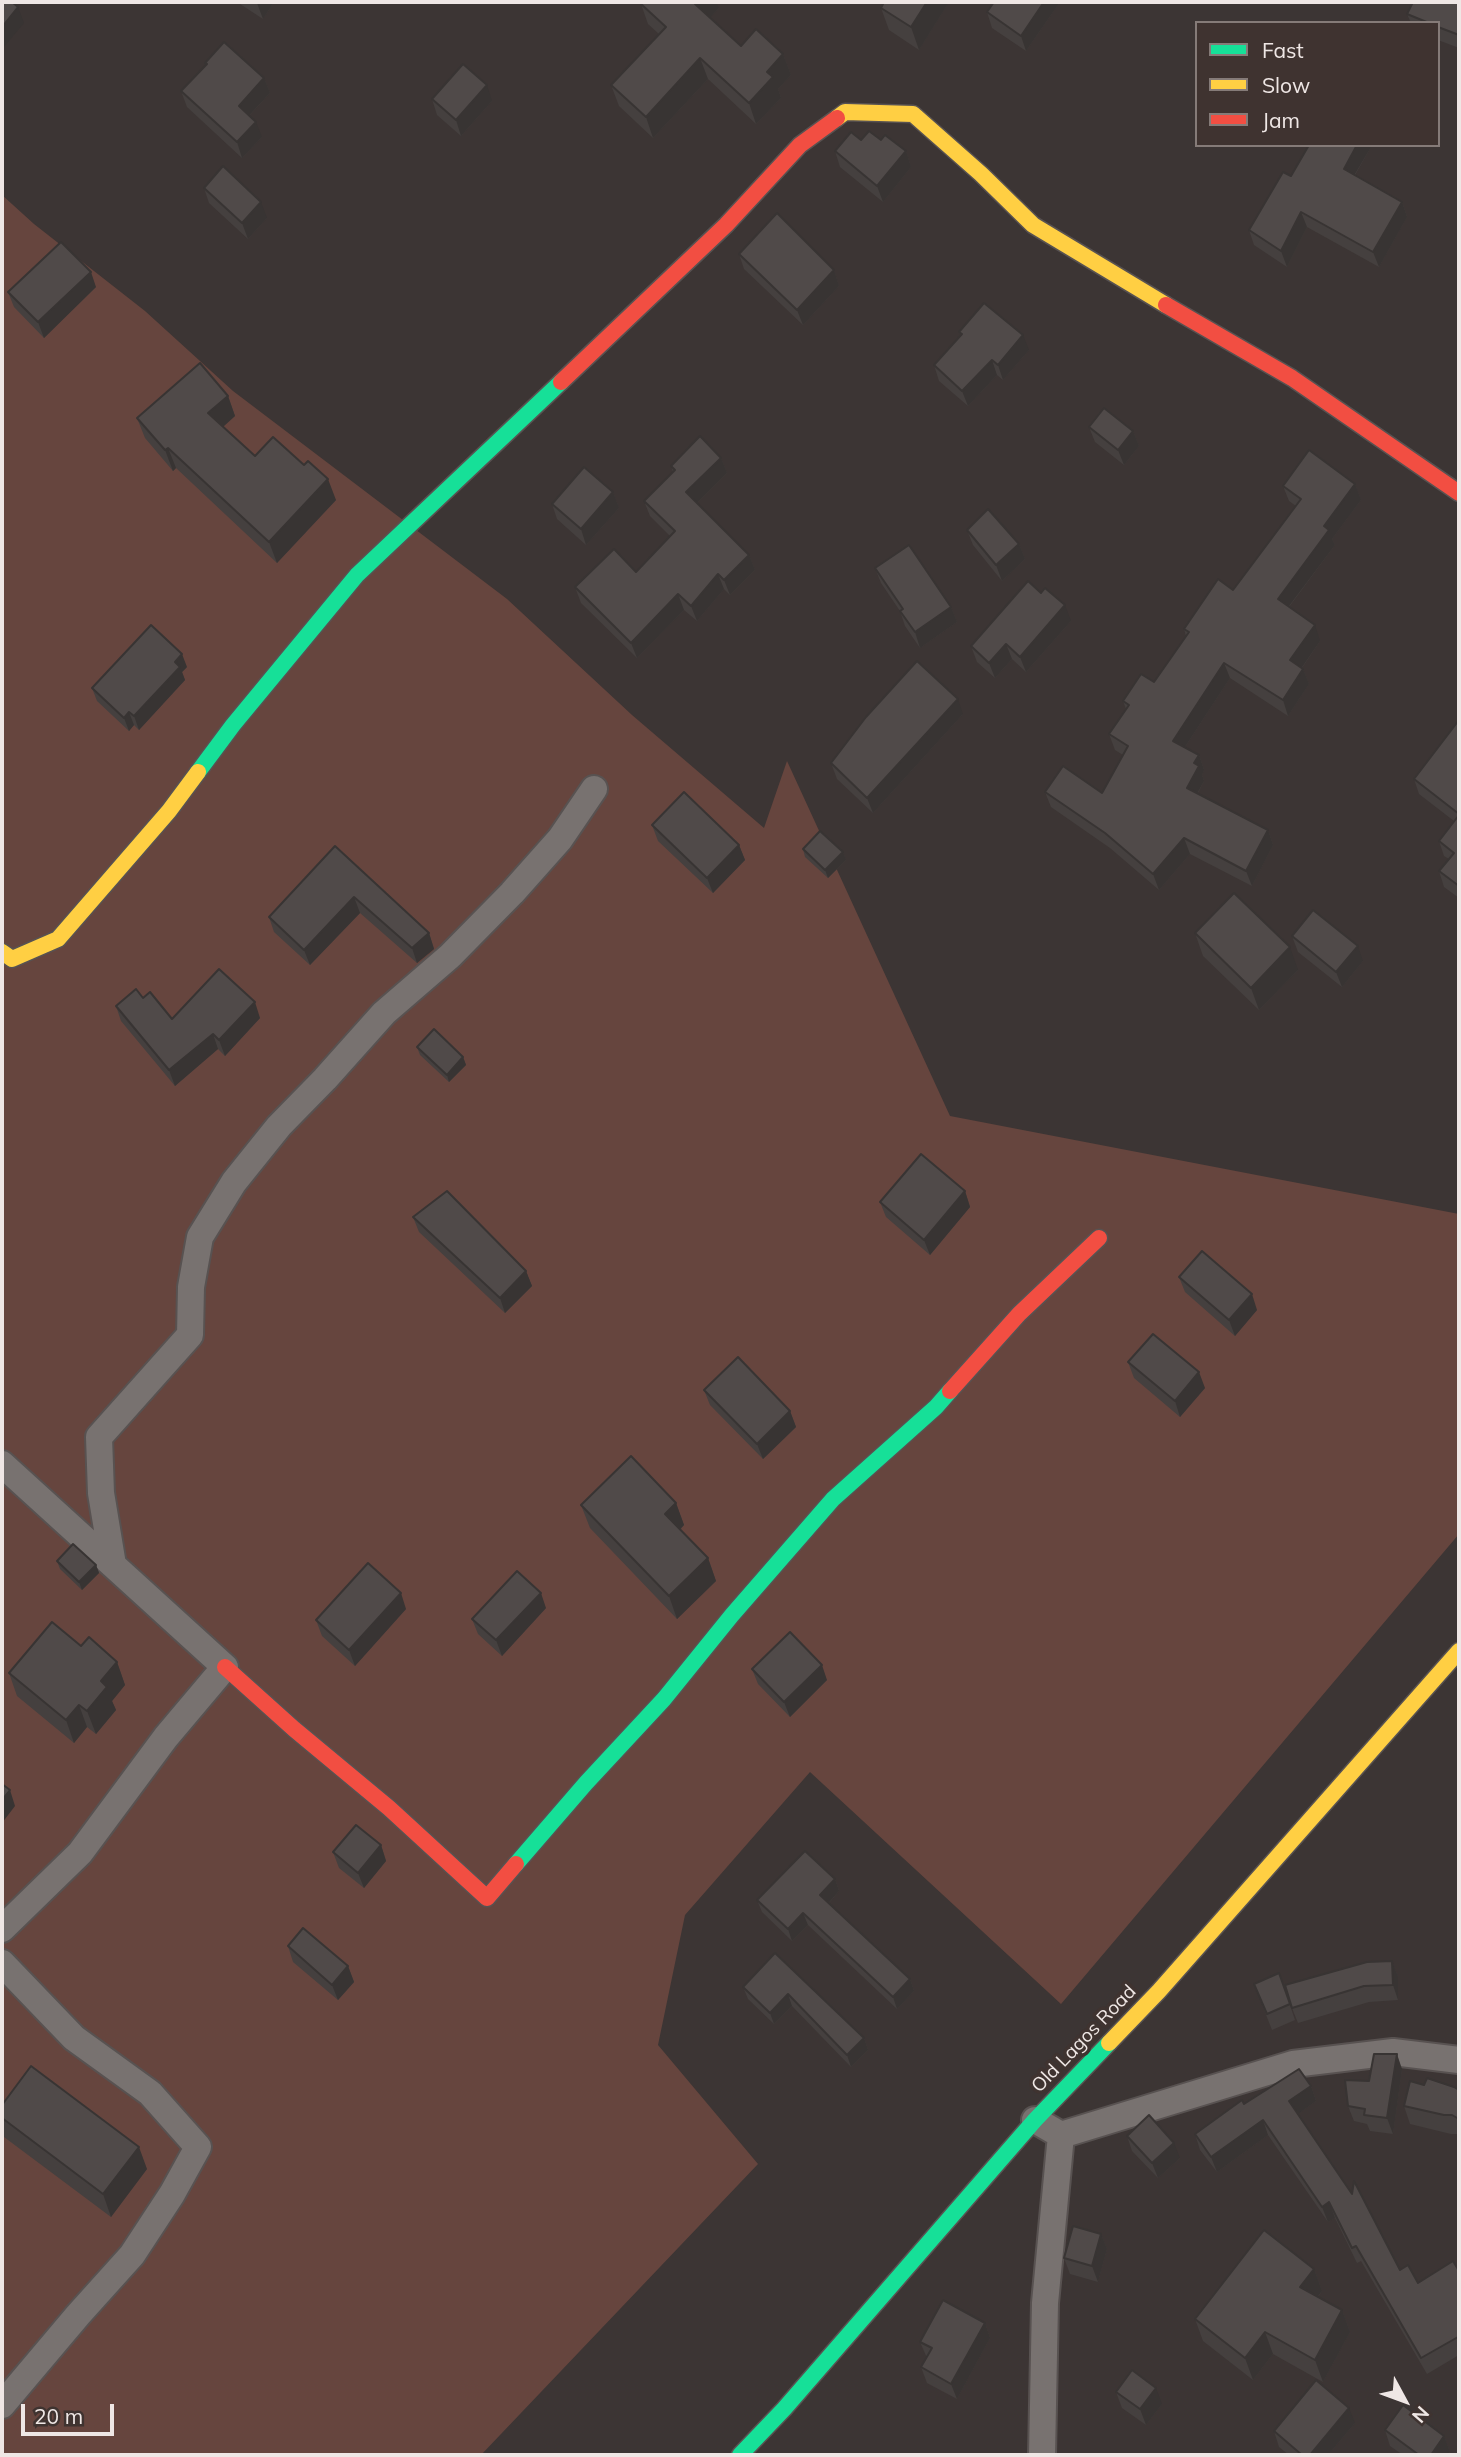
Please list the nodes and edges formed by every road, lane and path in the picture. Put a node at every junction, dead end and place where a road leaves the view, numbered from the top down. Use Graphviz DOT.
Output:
graph roads {
  1 [pos="1459,492"];
  2 [pos="594,789"];
  3 [pos="2,952"];
  4 [pos="1099,1238"];
  5 [pos="2,1464"];
  6 [pos="113,1565"];
  7 [pos="1459,1651"];
  8 [pos="225,1667"];
  9 [pos="2,1929"];
  10 [pos="2,1962"];
  11 [pos="1459,2060"];
  12 [pos="1035,2120"];
  13 [pos="1061,2136"];
  14 [pos="2,2405"];
  15 [pos="740,2455"];
  16 [pos="1042,2455"];
  1 -- 3 [label="street"];
  2 -- 6 [label="street"];
  4 -- 8 [label="street"];
  5 -- 6 [label="street"];
  6 -- 8 [label="street"];
  7 -- 12 [label="street, Old Lagos Road"];
  8 -- 9 [label="street"];
  10 -- 14 [label="street"];
  11 -- 13 [label="street"];
  12 -- 13 [label="street"];
  12 -- 15 [label="street, Old Lagos Road"];
  13 -- 16 [label="street"];
}
